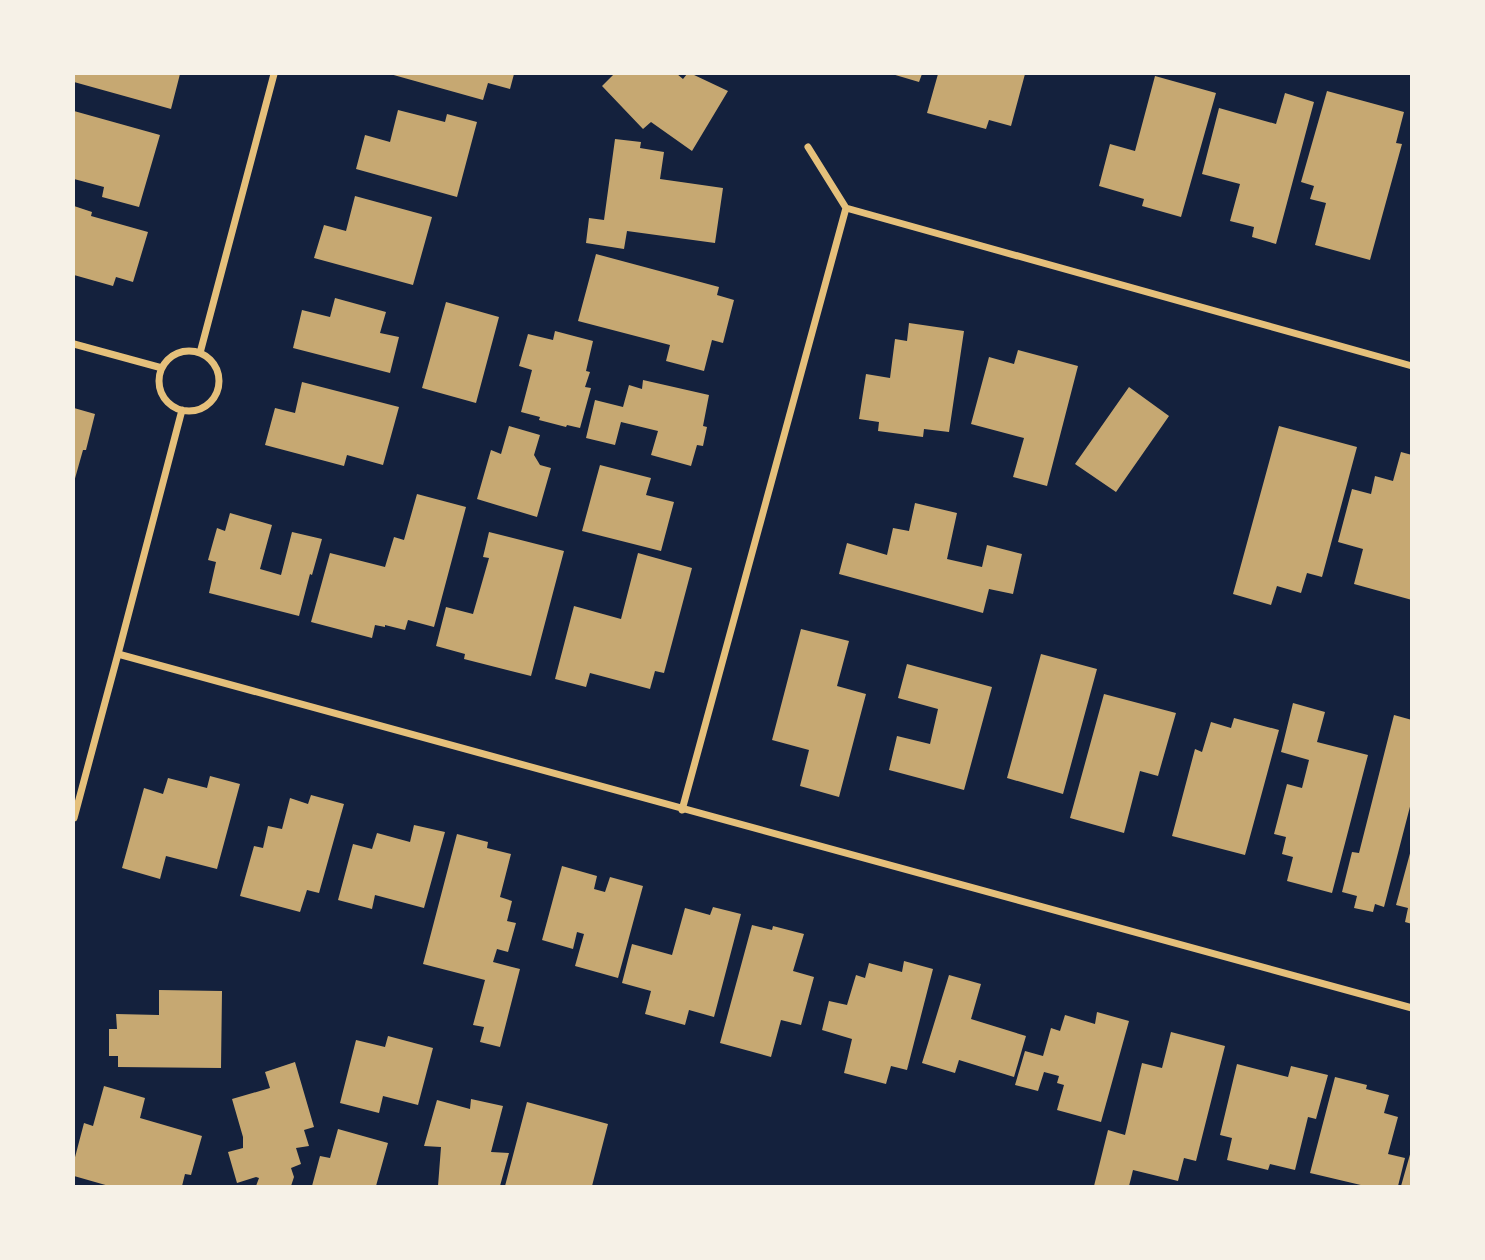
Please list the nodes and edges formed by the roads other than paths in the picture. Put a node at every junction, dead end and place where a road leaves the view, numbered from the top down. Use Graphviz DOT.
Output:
graph roads {
  1 [pos="274,74"];
  2 [pos="808,147"];
  3 [pos="846,208"];
  4 [pos="74,344"];
  5 [pos="200,353"];
  6 [pos="1412,366"];
  7 [pos="162,368"];
  8 [pos="182,410"];
  9 [pos="118,654"];
  10 [pos="682,810"];
  11 [pos="74,818"];
  12 [pos="1412,1008"];
  1 -- 5 [label="street"];
  2 -- 3 [label="street"];
  3 -- 6 [label="street"];
  3 -- 10 [label="street"];
  4 -- 7 [label="street"];
  5 -- 7 [label="street"];
  5 -- 8 [label="street"];
  7 -- 8 [label="street"];
  8 -- 9 [label="street"];
  9 -- 10 [label="street"];
  9 -- 11 [label="street"];
  10 -- 12 [label="street"];
}
